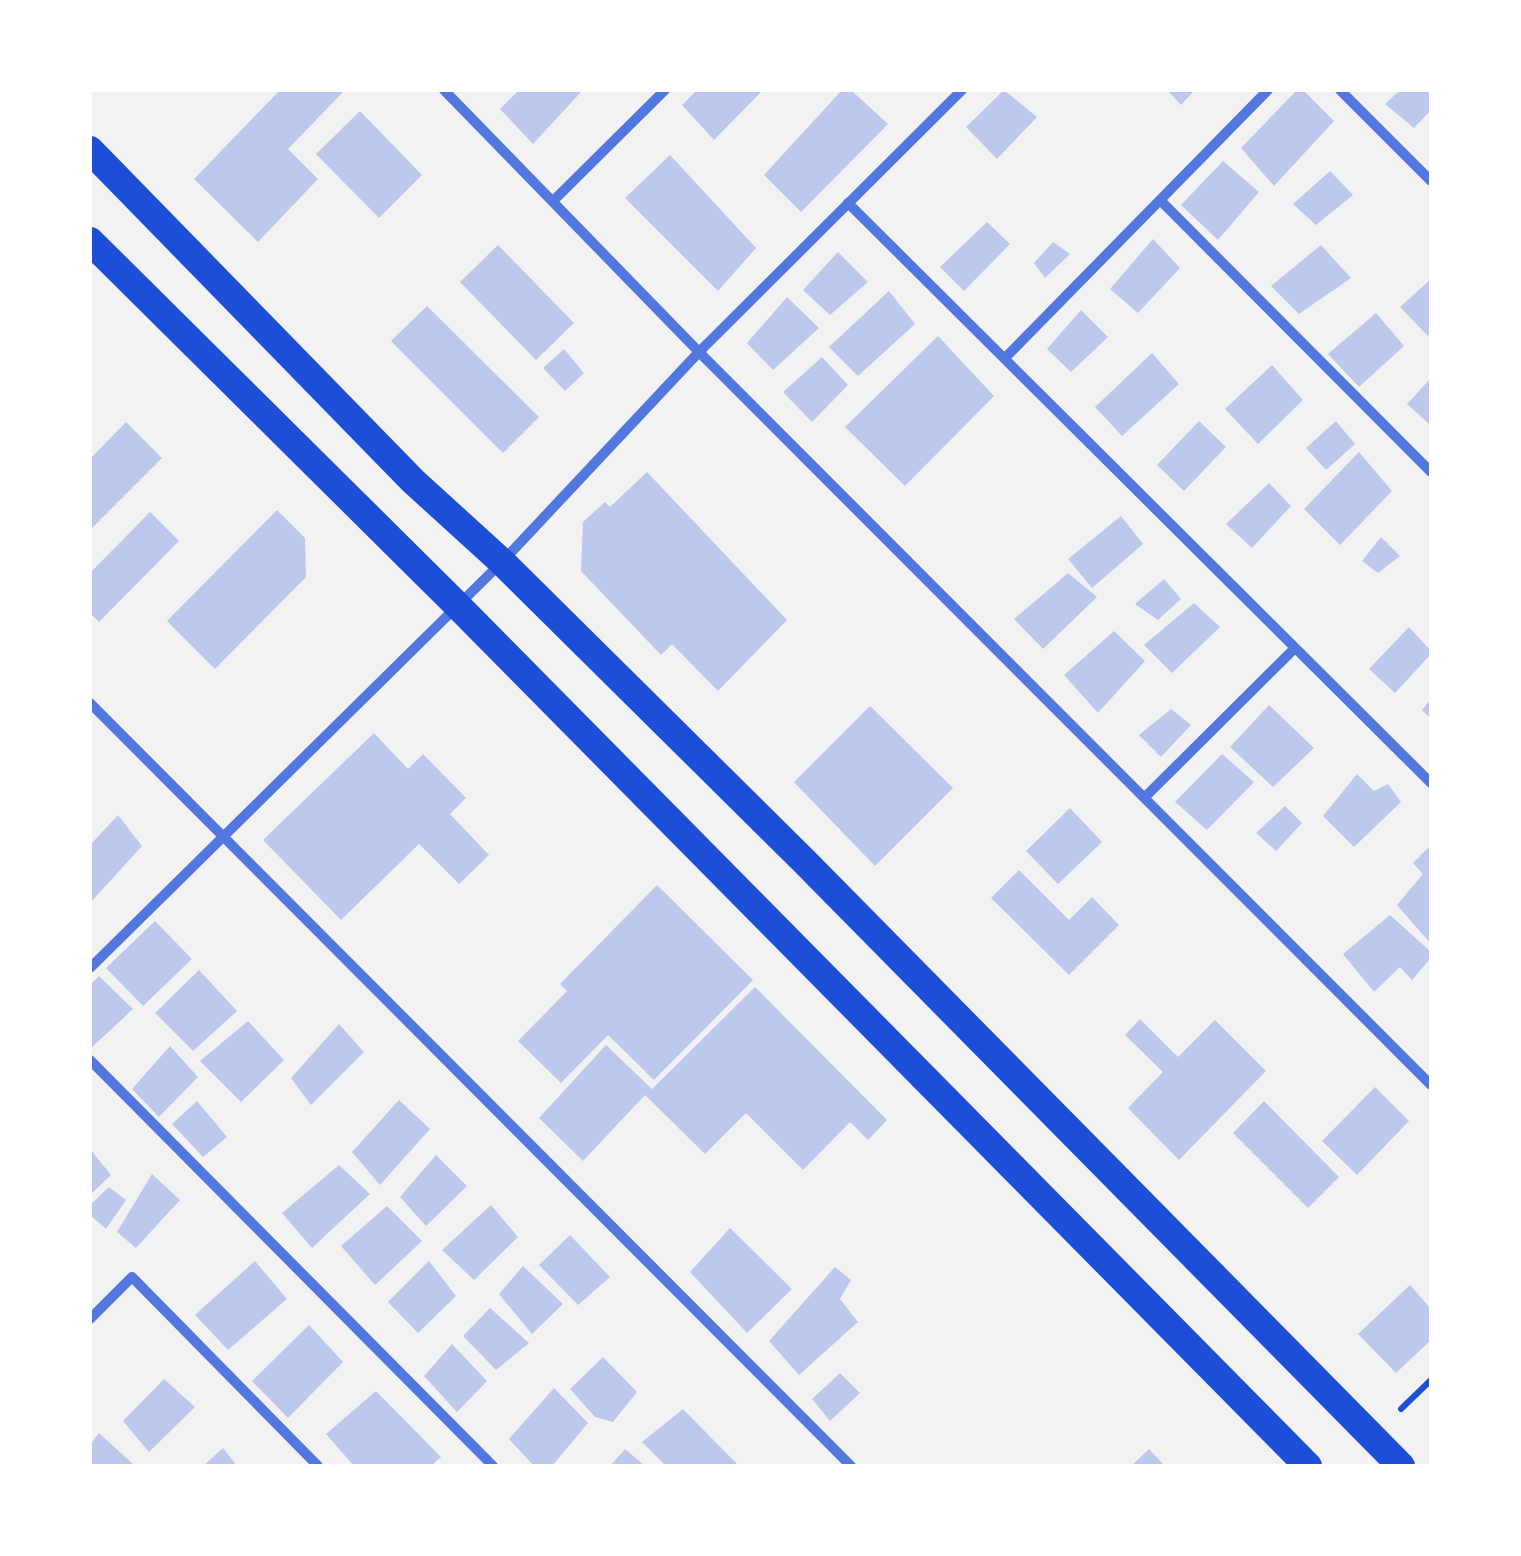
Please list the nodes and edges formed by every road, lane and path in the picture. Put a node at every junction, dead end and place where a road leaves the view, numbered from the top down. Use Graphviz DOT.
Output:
graph roads {
  1 [pos="444,90"];
  2 [pos="665,90"];
  3 [pos="962,90"];
  4 [pos="1268,90"];
  5 [pos="1340,90"];
  6 [pos="90,150"];
  7 [pos="1431,181"];
  8 [pos="554,200"];
  9 [pos="1160,200"];
  10 [pos="848,203"];
  11 [pos="90,241"];
  12 [pos="699,352"];
  13 [pos="1005,358"];
  14 [pos="1431,472"];
  15 [pos="502,562"];
  16 [pos="458,606"];
  17 [pos="1296,648"];
  18 [pos="90,704"];
  19 [pos="1431,783"];
  20 [pos="1145,797"];
  21 [pos="222,836"];
  22 [pos="90,968"];
  23 [pos="90,1060"];
  24 [pos="1431,1084"];
  25 [pos="90,1318"];
  26 [pos="1431,1380"];
  27 [pos="1401,1409"];
  28 [pos="318,1466"];
  29 [pos="493,1466"];
  30 [pos="851,1466"];
  31 [pos="1308,1466"];
  32 [pos="1400,1466"];
  1 -- 8 [label="street"];
  2 -- 8 [label="street"];
  3 -- 10 [label="street"];
  4 -- 9 [label="street"];
  5 -- 7 [label="street"];
  6 -- 15 [label="highway"];
  8 -- 12 [label="street"];
  9 -- 13 [label="street"];
  9 -- 14 [label="street"];
  10 -- 12 [label="street"];
  10 -- 13 [label="street"];
  11 -- 16 [label="highway"];
  12 -- 15 [label="street"];
  12 -- 20 [label="street"];
  13 -- 17 [label="street"];
  15 -- 16 [label="street"];
  15 -- 32 [label="highway"];
  16 -- 21 [label="street"];
  16 -- 31 [label="highway"];
  17 -- 19 [label="street"];
  17 -- 20 [label="street"];
  18 -- 21 [label="street"];
  20 -- 24 [label="street"];
  21 -- 22 [label="street"];
  21 -- 30 [label="street"];
  23 -- 29 [label="street"];
  25 -- 28 [label="street"];
  26 -- 27 [label="path"];
}
